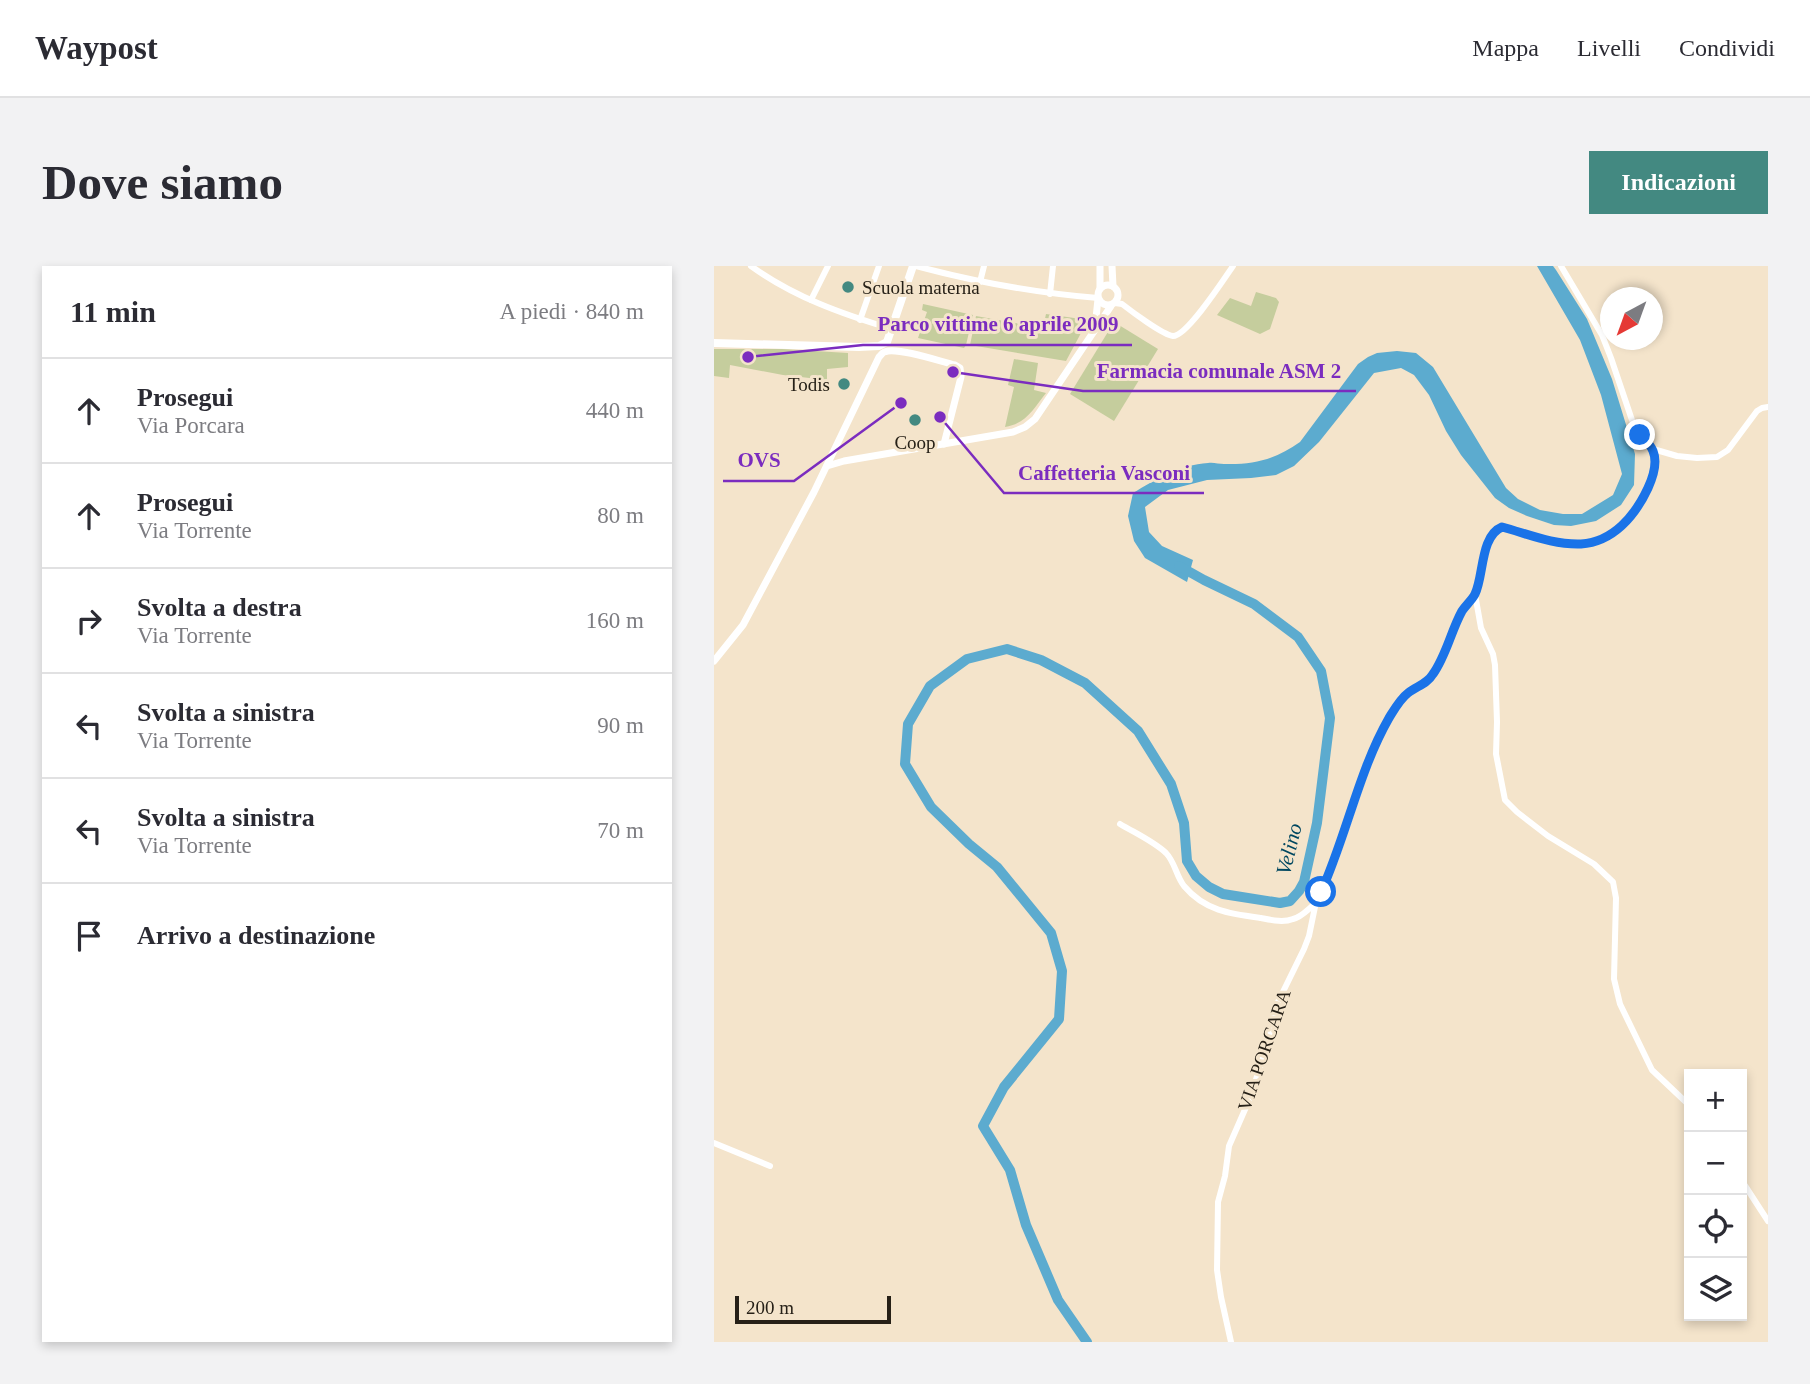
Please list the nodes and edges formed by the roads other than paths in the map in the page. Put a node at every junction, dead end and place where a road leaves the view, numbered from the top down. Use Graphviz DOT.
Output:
graph roads {
  1 [pos="751,266"];
  2 [pos="828,266"];
  3 [pos="879,266"];
  4 [pos="915,266"];
  5 [pos="984,266"];
  6 [pos="1054,266"];
  7 [pos="1100,266"];
  8 [pos="1112,266"];
  9 [pos="1233,266"];
  10 [pos="1562,266"];
  11 [pos="980,282"];
  12 [pos="1113,286"];
  13 [pos="1100,288"];
  14 [pos="1050,294"];
  15 [pos="1098,299"];
  16 [pos="811,300"];
  17 [pos="1113,305"];
  18 [pos="860,320"];
  19 [pos="892,330"];
  20 [pos="1091,334"];
  21 [pos="887,342"];
  22 [pos="714,343"];
  23 [pos="859,348"];
  24 [pos="899,352"];
  25 [pos="879,357"];
  26 [pos="1768,407"];
  27 [pos="943,444"];
  28 [pos="1653,449"];
  29 [pos="827,466"];
  30 [pos="1475,594"];
  31 [pos="714,661"];
  32 [pos="1121,824"];
  33 [pos="1316,902"];
  34 [pos="1684,1100"];
  35 [pos="714,1143"];
  36 [pos="770,1166"];
  37 [pos="1747,1188"];
  38 [pos="1768,1220"];
  39 [pos="1231,1342"];
  1 -- 16 [label="street"];
  2 -- 16 [label="street"];
  3 -- 18 [label="street"];
  4 -- 11 [label="street"];
  4 -- 19 [label="main road"];
  5 -- 11 [label="street"];
  6 -- 14 [label="street"];
  7 -- 13 [label="street"];
  8 -- 12 [label="street"];
  9 -- 17 [label="street"];
  10 -- 28 [label="street"];
  11 -- 14 [label="street"];
  12 -- 13 [label="street"];
  12 -- 17 [label="street"];
  13 -- 15 [label="street"];
  14 -- 15 [label="street"];
  15 -- 17 [label="street"];
  15 -- 20 [label="street"];
  16 -- 18 [label="street"];
  17 -- 20 [label="street"];
  18 -- 19 [label="street"];
  19 -- 21 [label="main road"];
  20 -- 27 [label="street"];
  21 -- 23 [label="main road"];
  21 -- 24 [label="street"];
  22 -- 23 [label="main road"];
  23 -- 25 [label="street"];
  24 -- 25 [label="street"];
  24 -- 27 [label="street"];
  25 -- 29 [label="street"];
  26 -- 28 [label="street"];
  27 -- 29 [label="street"];
  28 -- 30 [label="street"];
  29 -- 31 [label="street"];
  30 -- 33 [label="street, VIA PORCARA"];
  30 -- 34 [label="street"];
  32 -- 33 [label="street"];
  33 -- 39 [label="street, VIA PORCARA"];
  35 -- 36 [label="street"];
  37 -- 38 [label="street"];
}
